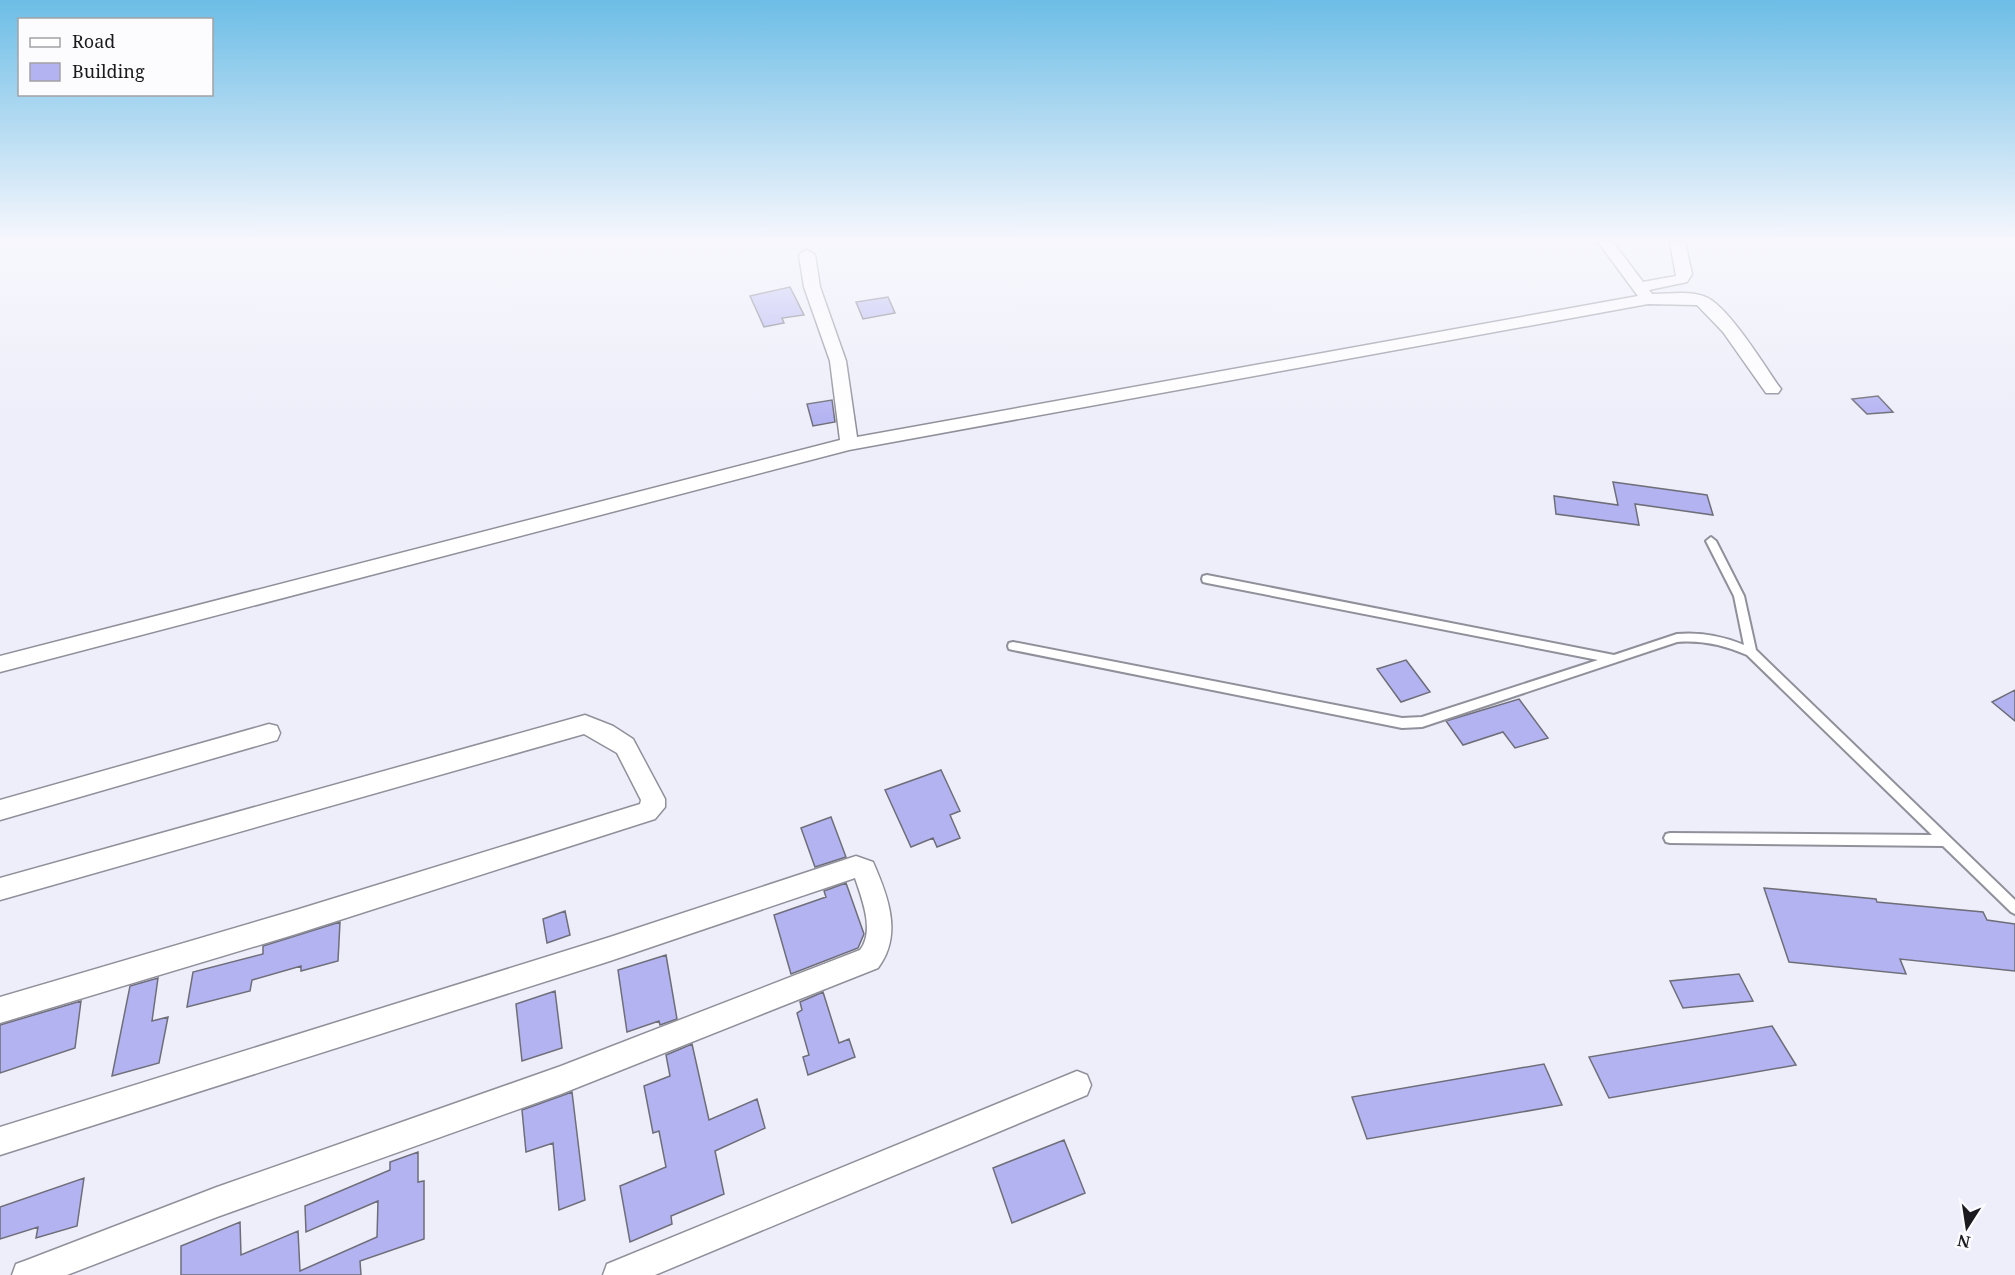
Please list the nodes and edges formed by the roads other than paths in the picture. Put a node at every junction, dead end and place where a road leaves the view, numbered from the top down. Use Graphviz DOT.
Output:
graph roads {
  1 [pos="817,302"];
  2 [pos="1598,302"];
  3 [pos="1700,302"];
  4 [pos="1772,389"];
  5 [pos="849,444"];
  6 [pos="1711,541"];
  7 [pos="1207,579"];
  8 [pos="1013,646"];
  9 [pos="1751,652"];
  10 [pos="1611,658"];
  11 [pos="0,664"];
  12 [pos="269,733"];
  13 [pos="0,810"];
  14 [pos="1670,837"];
  15 [pos="1946,841"];
  16 [pos="0,889"];
  17 [pos="2015,908"];
  18 [pos="0,1010"];
  19 [pos="1077,1085"];
  20 [pos="0,1141"];
  21 [pos="27,1275"];
  22 [pos="618,1275"];
  1 -- 5 [label="street"];
  2 -- 5 [label="street"];
  3 -- 4 [label="street"];
  5 -- 11 [label="street"];
  6 -- 9 [label="lane"];
  7 -- 10 [label="lane"];
  8 -- 10 [label="lane"];
  9 -- 10 [label="lane"];
  9 -- 15 [label="lane"];
  12 -- 13 [label="street"];
  14 -- 15 [label="lane"];
  15 -- 17 [label="lane"];
  16 -- 18 [label="street"];
  19 -- 22 [label="street"];
  20 -- 21 [label="street"];
}
